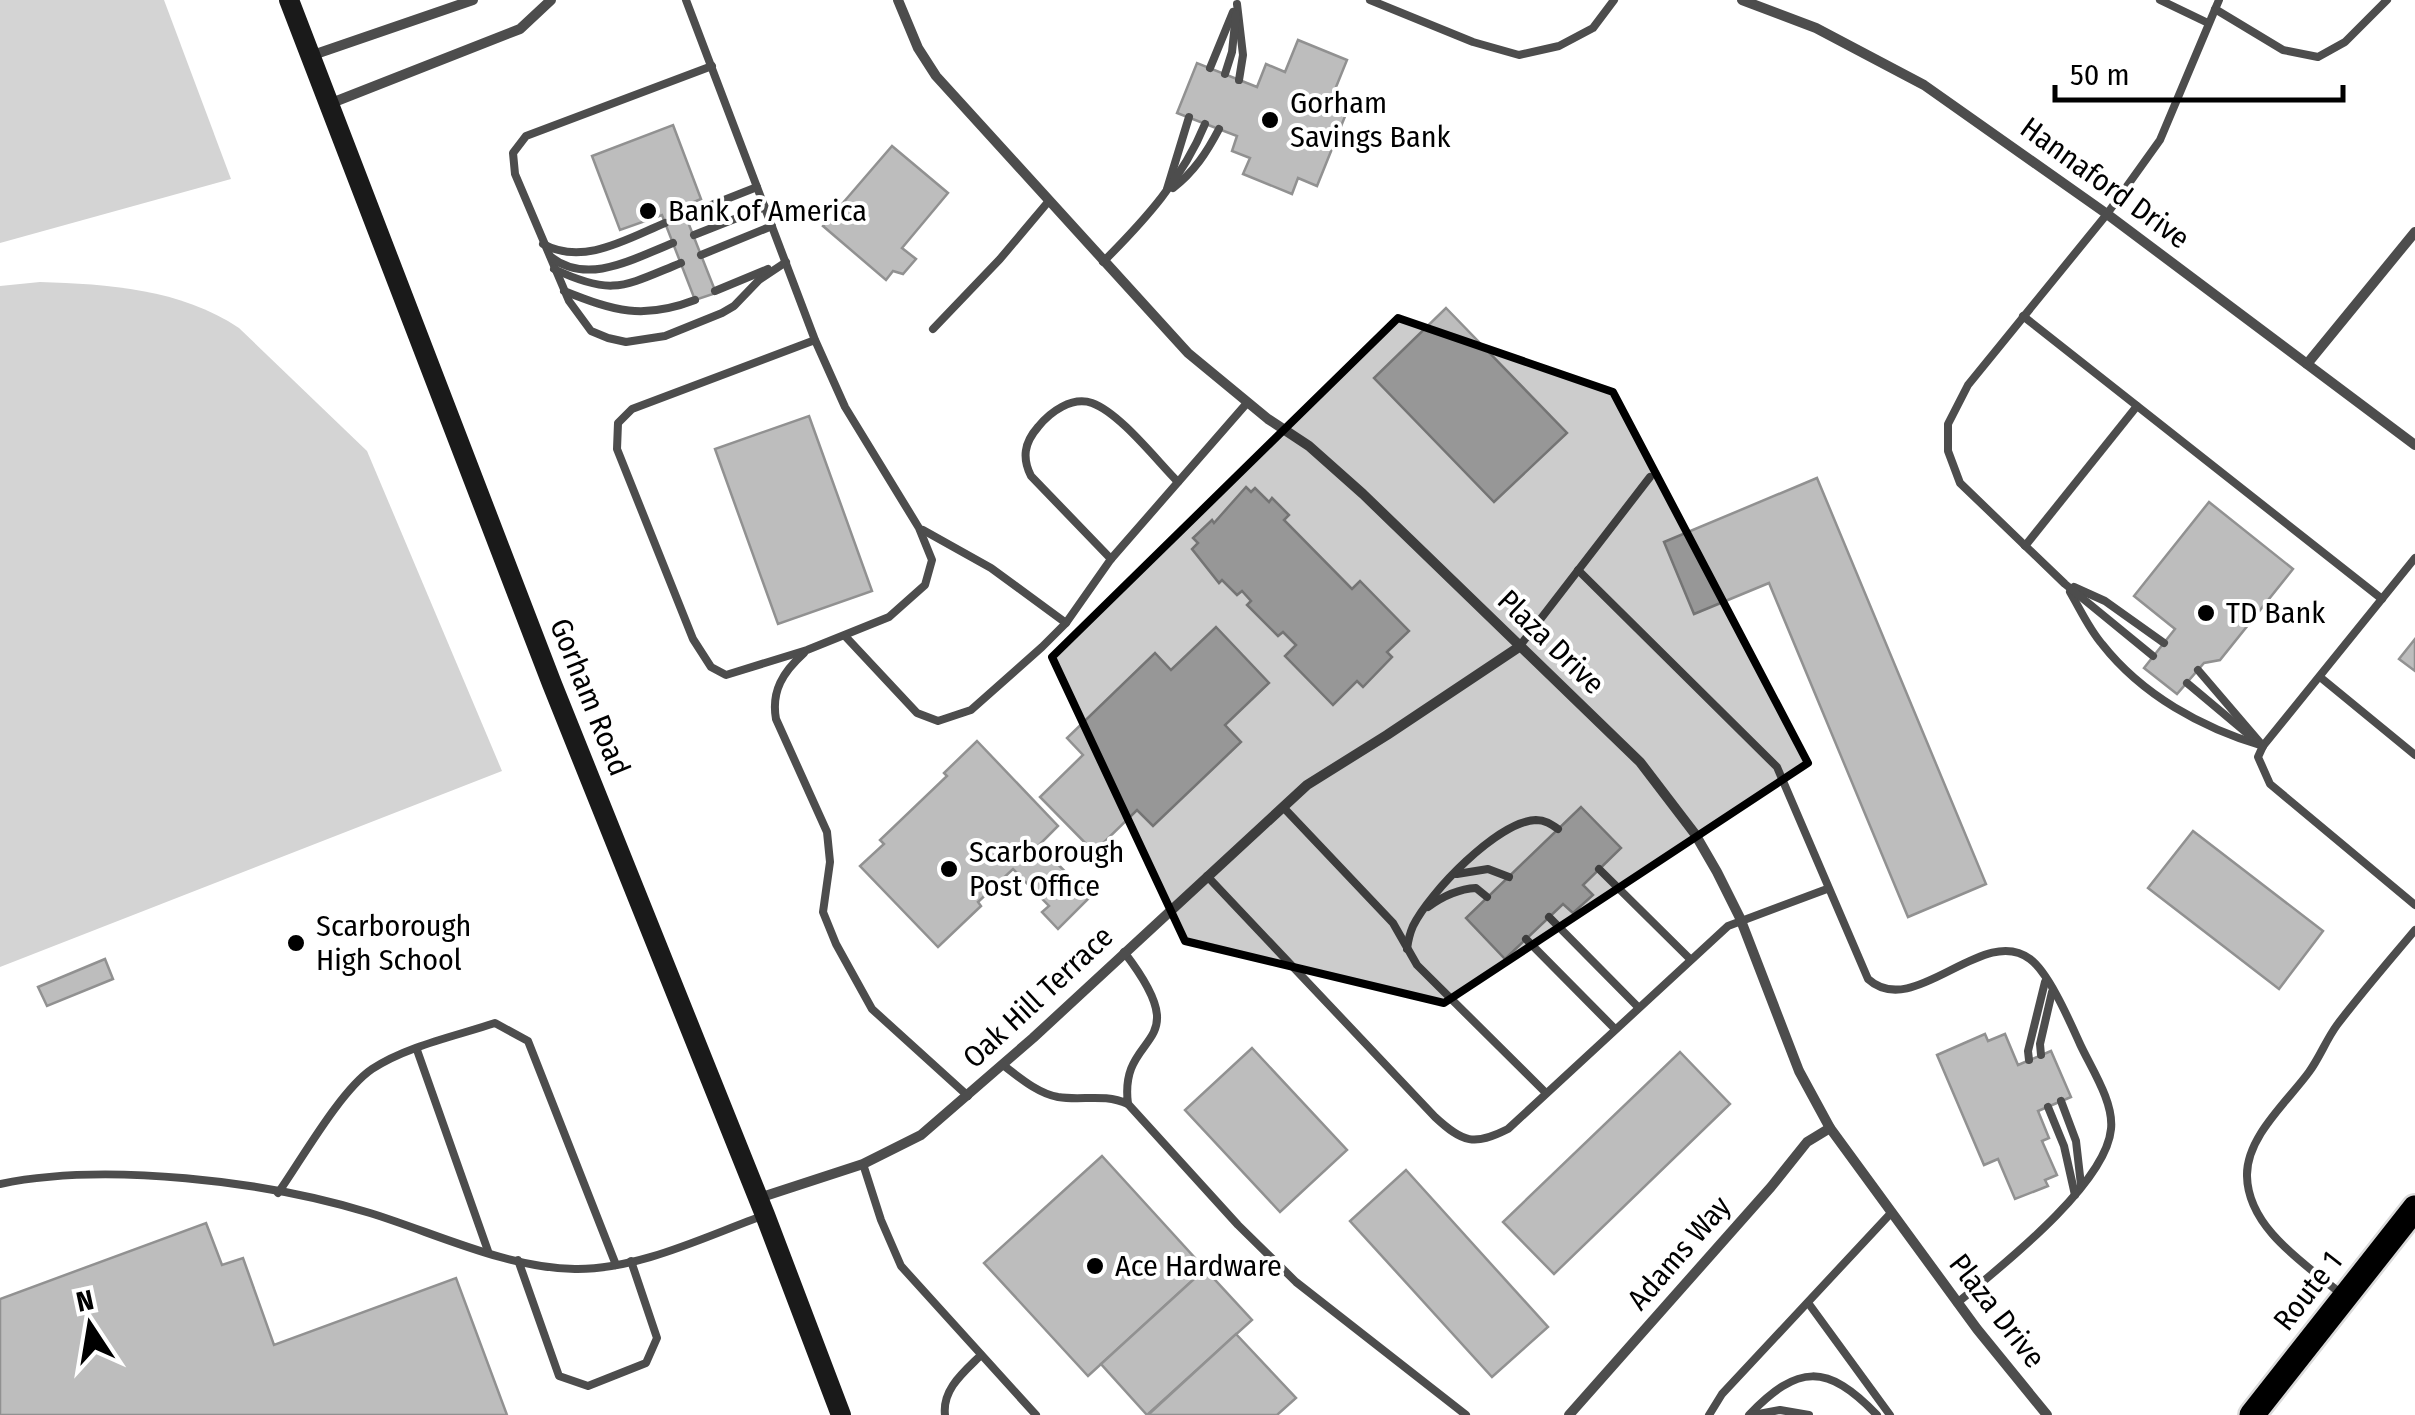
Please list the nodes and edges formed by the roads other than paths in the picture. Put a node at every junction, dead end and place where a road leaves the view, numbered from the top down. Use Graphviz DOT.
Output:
graph roads {
  1 [pos="289,0"];
  2 [pos="473,0"];
  3 [pos="552,0"];
  4 [pos="686,0"];
  5 [pos="898,0"];
  6 [pos="1370,0"];
  7 [pos="1614,0"];
  8 [pos="1742,0"];
  9 [pos="2160,0"];
  10 [pos="2387,0"];
  11 [pos="1237,2"];
  12 [pos="2217,5"];
  13 [pos="2208,23"];
  14 [pos="310,56"];
  15 [pos="712,66"];
  16 [pos="1210,68"];
  17 [pos="1225,74"];
  18 [pos="1239,80"];
  19 [pos="328,104"];
  20 [pos="1189,117"];
  21 [pos="1205,124"];
  22 [pos="1219,129"];
  23 [pos="757,187"];
  24 [pos="1166,194"];
  25 [pos="1048,202"];
  26 [pos="765,207"];
  27 [pos="2107,214"];
  28 [pos="686,215"];
  29 [pos="665,223"];
  30 [pos="772,226"];
  31 [pos="2415,232"];
  32 [pos="694,235"];
  33 [pos="673,243"];
  34 [pos="543,244"];
  35 [pos="547,254"];
  36 [pos="701,255"];
  37 [pos="786,262"];
  38 [pos="1103,262"];
  39 [pos="681,263"];
  40 [pos="554,269"];
  41 [pos="564,291"];
  42 [pos="715,291"];
  43 [pos="695,300"];
  44 [pos="2023,316"];
  45 [pos="933,329"];
  46 [pos="815,340"];
  47 [pos="2307,364"];
  48 [pos="1248,403"];
  49 [pos="2137,406"];
  50 [pos="2415,445"];
  51 [pos="1650,477"];
  52 [pos="1178,482"];
  53 [pos="919,528"];
  54 [pos="2025,546"];
  55 [pos="2415,558"];
  56 [pos="1111,559"];
  57 [pos="1578,570"];
  58 [pos="2065,584"];
  59 [pos="2382,599"];
  60 [pos="1066,623"];
  61 [pos="845,636"];
  62 [pos="2164,643"];
  63 [pos="1519,646"];
  64 [pos="807,650"];
  65 [pos="2153,656"];
  66 [pos="2198,670"];
  67 [pos="2320,676"];
  68 [pos="2186,684"];
  69 [pos="2263,746"];
  70 [pos="2415,756"];
  71 [pos="1282,806"];
  72 [pos="1558,829"];
  73 [pos="1600,869"];
  74 [pos="1457,874"];
  75 [pos="1206,875"];
  76 [pos="1509,877"];
  77 [pos="1828,889"];
  78 [pos="1487,897"];
  79 [pos="2415,904"];
  80 [pos="1421,913"];
  81 [pos="1549,917"];
  82 [pos="1740,918"];
  83 [pos="2415,930"];
  84 [pos="1526,939"];
  85 [pos="1407,949"];
  86 [pos="1124,952"];
  87 [pos="1690,958"];
  88 [pos="2045,980"];
  89 [pos="2052,992"];
  90 [pos="1638,1007"];
  91 [pos="1614,1028"];
  92 [pos="417,1050"];
  93 [pos="2041,1055"];
  94 [pos="2028,1060"];
  95 [pos="1004,1064"];
  96 [pos="1546,1093"];
  97 [pos="968,1096"];
  98 [pos="2061,1101"];
  99 [pos="1128,1104"];
  100 [pos="2048,1106"];
  101 [pos="1830,1128"];
  102 [pos="863,1164"];
  103 [pos="0,1184"];
  104 [pos="2081,1185"];
  105 [pos="278,1192"];
  106 [pos="2075,1194"];
  107 [pos="762,1206"];
  108 [pos="2415,1208"];
  109 [pos="1891,1214"];
  110 [pos="488,1252"];
  111 [pos="518,1260"];
  112 [pos="631,1261"];
  113 [pos="616,1265"];
  114 [pos="2345,1297"];
  115 [pos="1809,1304"];
  116 [pos="1958,1304"];
  117 [pos="981,1355"];
  118 [pos="840,1415"];
  119 [pos="945,1415"];
  120 [pos="1036,1415"];
  121 [pos="1466,1415"];
  122 [pos="1568,1415"];
  123 [pos="1709,1415"];
  124 [pos="1751,1415"];
  125 [pos="1809,1415"];
  126 [pos="1877,1415"];
  127 [pos="1890,1415"];
  128 [pos="2047,1415"];
  129 [pos="2252,1415"];
  1 -- 14 [label="main road, Gorham Road"];
  2 -- 14 [label="street"];
  3 -- 19 [label="street"];
  4 -- 15 [label="lane"];
  5 -- 25 [label="street, Plaza Drive"];
  6 -- 7 [label="lane"];
  8 -- 27 [label="street, Hannaford Drive"];
  9 -- 13 [label="lane"];
  10 -- 12 [label="lane"];
  11 -- 16 [label="lane"];
  11 -- 17 [label="lane"];
  11 -- 18 [label="lane"];
  12 -- 13 [label="lane"];
  13 -- 27 [label="lane"];
  14 -- 19 [label="main road, Gorham Road"];
  15 -- 23 [label="lane"];
  15 -- 34 [label="lane"];
  19 -- 107 [label="main road, Gorham Road"];
  20 -- 24 [label="lane"];
  21 -- 24 [label="lane"];
  22 -- 24 [label="lane"];
  23 -- 26 [label="lane"];
  23 -- 28 [label="lane"];
  24 -- 38 [label="lane"];
  25 -- 38 [label="street, Plaza Drive"];
  25 -- 45 [label="lane"];
  26 -- 30 [label="lane"];
  26 -- 32 [label="lane"];
  27 -- 44 [label="lane"];
  27 -- 47 [label="street, Hannaford Drive"];
  29 -- 34 [label="lane"];
  30 -- 36 [label="lane"];
  30 -- 37 [label="lane"];
  31 -- 47 [label="street"];
  33 -- 35 [label="lane"];
  34 -- 35 [label="lane"];
  35 -- 40 [label="lane"];
  37 -- 41 [label="lane"];
  37 -- 42 [label="lane"];
  37 -- 46 [label="lane"];
  38 -- 48 [label="street, Plaza Drive"];
  39 -- 40 [label="lane"];
  40 -- 41 [label="lane"];
  41 -- 43 [label="lane"];
  44 -- 49 [label="lane"];
  44 -- 54 [label="lane"];
  46 -- 53 [label="lane"];
  46 -- 64 [label="lane"];
  47 -- 50 [label="street, Hannaford Drive"];
  48 -- 52 [label="lane"];
  48 -- 63 [label="street, Plaza Drive"];
  49 -- 54 [label="lane"];
  49 -- 59 [label="lane"];
  51 -- 57 [label="lane"];
  52 -- 56 [label="lane"];
  52 -- 56 [label="lane"];
  53 -- 60 [label="lane"];
  53 -- 61 [label="lane"];
  54 -- 58 [label="lane"];
  55 -- 59 [label="lane"];
  56 -- 60 [label="lane"];
  57 -- 63 [label="lane"];
  57 -- 77 [label="lane"];
  58 -- 62 [label="lane"];
  58 -- 65 [label="lane"];
  58 -- 69 [label="lane"];
  59 -- 67 [label="lane"];
  60 -- 61 [label="lane"];
  61 -- 64 [label="lane"];
  63 -- 71 [label="street, Oak Hill Terrace"];
  63 -- 82 [label="street, Plaza Drive"];
  64 -- 97 [label="lane"];
  66 -- 69 [label="lane"];
  67 -- 69 [label="lane"];
  67 -- 70 [label="lane"];
  68 -- 69 [label="lane"];
  69 -- 79 [label="lane"];
  71 -- 75 [label="street, Oak Hill Terrace"];
  71 -- 85 [label="lane"];
  72 -- 74 [label="lane"];
  73 -- 87 [label="lane"];
  74 -- 76 [label="lane"];
  74 -- 80 [label="lane"];
  75 -- 86 [label="street, Oak Hill Terrace"];
  75 -- 96 [label="lane"];
  77 -- 82 [label="lane"];
  77 -- 88 [label="lane"];
  78 -- 80 [label="lane"];
  80 -- 85 [label="lane"];
  81 -- 90 [label="lane"];
  82 -- 87 [label="lane"];
  82 -- 101 [label="street, Plaza Drive"];
  83 -- 114 [label="lane"];
  84 -- 91 [label="lane"];
  85 -- 96 [label="lane"];
  86 -- 95 [label="street, Oak Hill Terrace"];
  86 -- 99 [label="lane"];
  87 -- 90 [label="lane"];
  88 -- 89 [label="lane"];
  88 -- 94 [label="lane"];
  89 -- 93 [label="lane"];
  89 -- 104 [label="lane"];
  90 -- 91 [label="lane"];
  91 -- 96 [label="lane"];
  92 -- 105 [label="lane"];
  92 -- 110 [label="lane"];
  92 -- 113 [label="lane"];
  95 -- 97 [label="street, Oak Hill Terrace"];
  95 -- 99 [label="lane"];
  97 -- 102 [label="street, Oak Hill Terrace"];
  98 -- 104 [label="lane"];
  99 -- 121 [label="lane"];
  100 -- 106 [label="lane"];
  101 -- 109 [label="street, Plaza Drive"];
  101 -- 122 [label="street, Adams Way"];
  102 -- 107 [label="street, Oak Hill Terrace"];
  102 -- 117 [label="lane"];
  103 -- 105 [label="lane"];
  104 -- 106 [label="lane"];
  105 -- 110 [label="lane"];
  106 -- 116 [label="lane"];
  107 -- 112 [label="lane"];
  107 -- 118 [label="main road, Gorham Road"];
  108 -- 114 [label="main road, Route 1"];
  109 -- 115 [label="lane"];
  109 -- 116 [label="street, Plaza Drive"];
  110 -- 111 [label="lane"];
  111 -- 112 [label="lane"];
  111 -- 113 [label="lane"];
  112 -- 113 [label="lane"];
  114 -- 129 [label="main road, Route 1"];
  115 -- 123 [label="lane"];
  115 -- 127 [label="lane"];
  116 -- 128 [label="street, Plaza Drive"];
  117 -- 119 [label="lane"];
  117 -- 120 [label="lane"];
  124 -- 125 [label="lane"];
  124 -- 126 [label="lane"];
}
